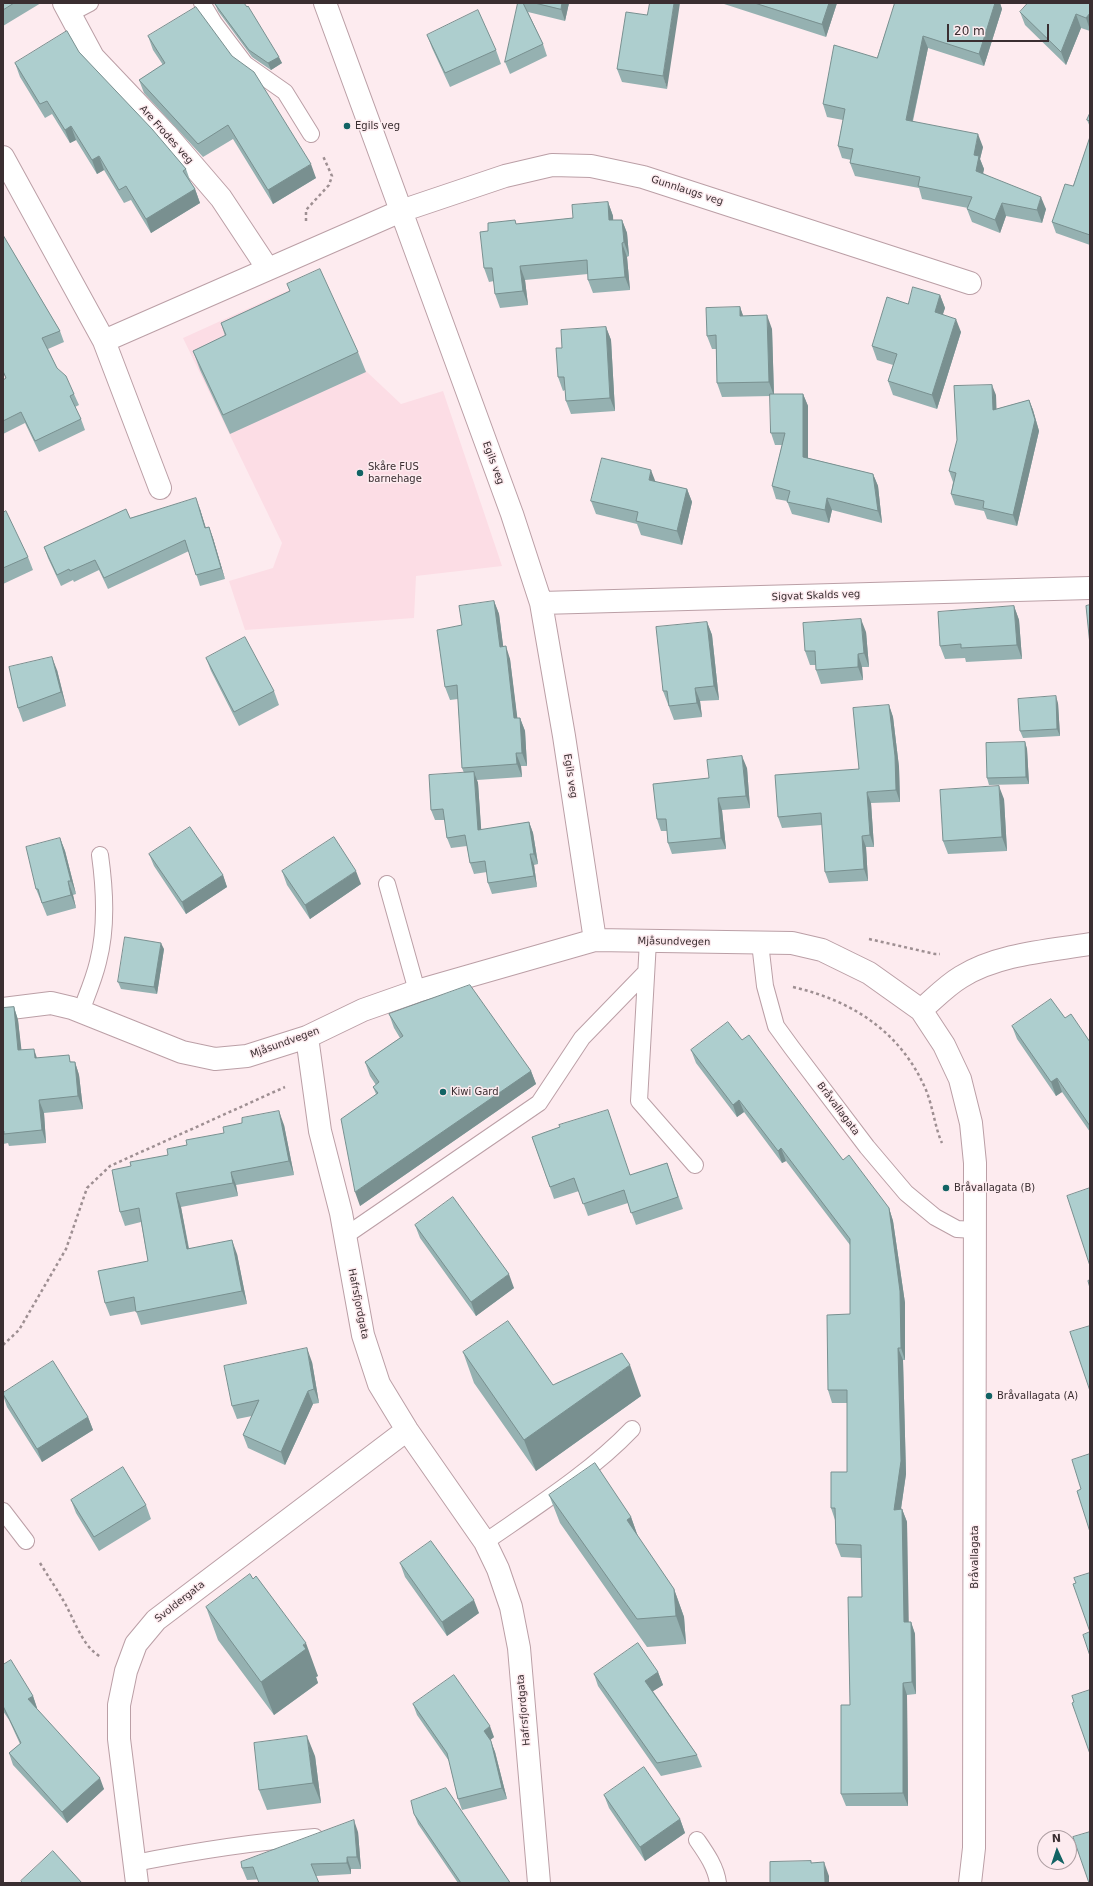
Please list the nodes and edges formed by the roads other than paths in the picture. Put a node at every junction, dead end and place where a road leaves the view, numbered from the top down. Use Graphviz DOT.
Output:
graph roads {
  1 [pos="90,3"];
  2 [pos="202,3"];
  3 [pos="324,3"];
  4 [pos="66,9"];
  5 [pos="311,134"];
  6 [pos="3,157"];
  7 [pos="10,184"];
  8 [pos="401,211"];
  9 [pos="268,269"];
  10 [pos="970,283"];
  11 [pos="104,341"];
  12 [pos="160,488"];
  13 [pos="1090,588"];
  14 [pos="541,603"];
  15 [pos="100,855"];
  16 [pos="387,884"];
  17 [pos="594,940"];
  18 [pos="648,941"];
  19 [pos="760,943"];
  20 [pos="1090,944"];
  21 [pos="646,972"];
  22 [pos="417,991"];
  23 [pos="3,1009"];
  24 [pos="921,1010"];
  25 [pos="81,1011"];
  26 [pos="307,1037"];
  27 [pos="695,1165"];
  28 [pos="975,1230"];
  29 [pos="345,1236"];
  30 [pos="632,1429"];
  31 [pos="407,1430"];
  32 [pos="3,1511"];
  33 [pos="26,1541"];
  34 [pos="485,1542"];
  35 [pos="315,1837"];
  36 [pos="697,1840"];
  37 [pos="136,1873"];
  38 [pos="539,1883"];
  39 [pos="718,1883"];
  40 [pos="970,1883"];
  1 -- 4 [label="lane"];
  2 -- 5 [label="lane"];
  3 -- 8 [label="street, Egils veg"];
  4 -- 9 [label="street, Are Frodes veg"];
  6 -- 7 [label="street"];
  7 -- 11 [label="street"];
  8 -- 9 [label="street"];
  8 -- 10 [label="street, Gunnlaugs veg"];
  8 -- 14 [label="street, Egils veg"];
  9 -- 11 [label="street"];
  11 -- 12 [label="street"];
  13 -- 14 [label="street, Sigvat Skalds veg"];
  14 -- 17 [label="street, Egils veg"];
  15 -- 25 [label="lane"];
  16 -- 22 [label="lane"];
  17 -- 18 [label="street, Mjåsundvegen"];
  17 -- 22 [label="street, Mjåsundvegen"];
  18 -- 19 [label="street, Mjåsundvegen"];
  18 -- 21 [label="lane"];
  19 -- 24 [label="street, Mjåsundvegen"];
  19 -- 28 [label="lane, Bråvallagata"];
  20 -- 24 [label="street"];
  21 -- 27 [label="lane"];
  21 -- 29 [label="lane"];
  22 -- 26 [label="street, Mjåsundvegen"];
  23 -- 25 [label="street, Mjåsundvegen"];
  24 -- 28 [label="street, Bråvallagata"];
  25 -- 26 [label="street, Mjåsundvegen"];
  26 -- 29 [label="street, Hafrsfjordgata"];
  28 -- 40 [label="street, Bråvallagata"];
  29 -- 31 [label="street, Hafrsfjordgata"];
  30 -- 34 [label="lane"];
  31 -- 34 [label="street, Hafrsfjordgata"];
  31 -- 37 [label="street, Svoldergata"];
  32 -- 33 [label="lane"];
  34 -- 38 [label="street, Hafrsfjordgata"];
  35 -- 37 [label="lane, Svoldergata"];
  36 -- 39 [label="lane"];
}
